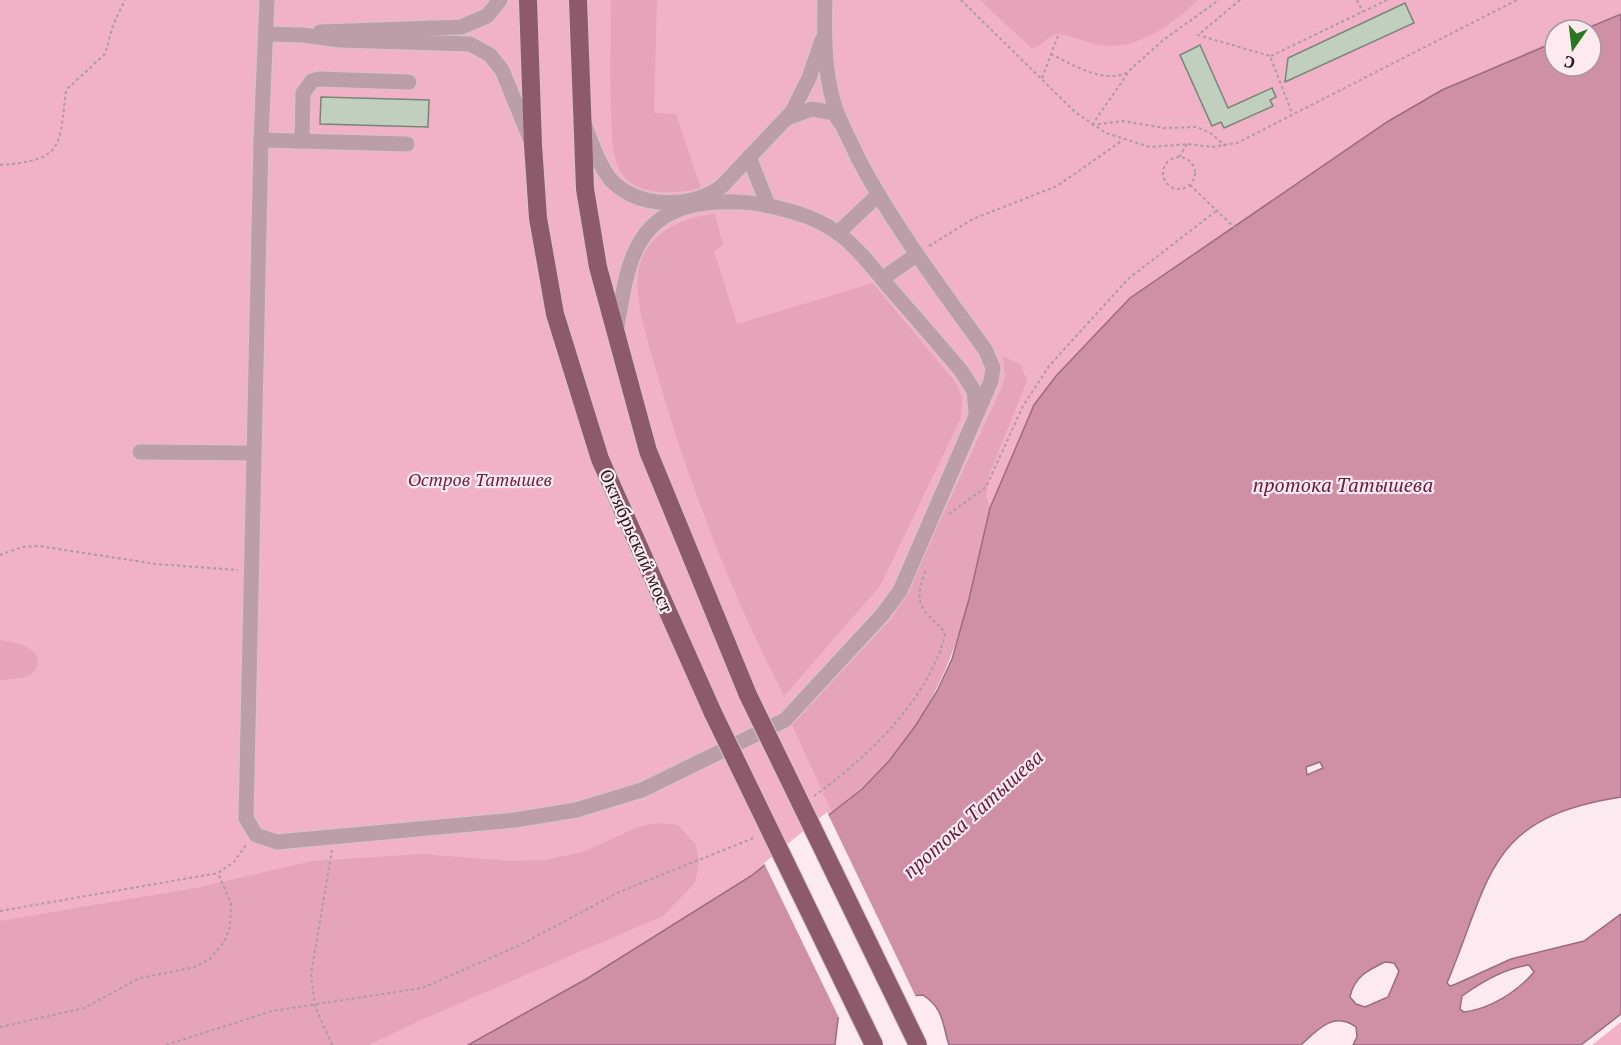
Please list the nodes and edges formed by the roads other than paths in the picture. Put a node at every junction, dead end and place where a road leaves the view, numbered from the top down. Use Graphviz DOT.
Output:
graph roads {
  1 [pos="267,0"];
  2 [pos="500,0"];
  3 [pos="528,0"];
  4 [pos="578,0"];
  5 [pos="825,0"];
  6 [pos="266,34"];
  7 [pos="824,34"];
  8 [pos="302,35"];
  9 [pos="409,82"];
  10 [pos="581,118"];
  11 [pos="787,118"];
  12 [pos="840,122"];
  13 [pos="261,140"];
  14 [pos="302,141"];
  15 [pos="407,144"];
  16 [pos="532,145"];
  17 [pos="749,157"];
  18 [pos="878,195"];
  19 [pos="768,205"];
  20 [pos="838,233"];
  21 [pos="916,255"];
  22 [pos="882,279"];
  23 [pos="615,334"];
  24 [pos="976,417"];
  25 [pos="140,452"];
  26 [pos="253,453"];
  27 [pos="874,1045"];
  28 [pos="918,1045"];
  1 -- 6 [label="lane"];
  2 -- 8 [label="lane"];
  3 -- 16 [label="main road, Октябрьский мост"];
  4 -- 10 [label="main road"];
  5 -- 7 [label="lane"];
  6 -- 8 [label="lane"];
  6 -- 13 [label="lane"];
  7 -- 11 [label="lane"];
  7 -- 12 [label="lane"];
  8 -- 16 [label="lane"];
  9 -- 14 [label="lane"];
  10 -- 17 [label="lane"];
  10 -- 23 [label="main road"];
  11 -- 12 [label="lane"];
  11 -- 17 [label="lane"];
  12 -- 18 [label="lane"];
  13 -- 14 [label="lane"];
  13 -- 26 [label="lane"];
  14 -- 15 [label="lane"];
  16 -- 27 [label="main road, Октябрьский мост, bridge"];
  17 -- 19 [label="lane"];
  18 -- 20 [label="lane"];
  18 -- 21 [label="lane"];
  19 -- 20 [label="lane"];
  19 -- 23 [label="lane"];
  20 -- 22 [label="lane"];
  21 -- 22 [label="lane"];
  21 -- 24 [label="lane"];
  22 -- 24 [label="lane"];
  23 -- 28 [label="main road, bridge"];
  24 -- 26 [label="lane"];
  25 -- 26 [label="lane"];
}
